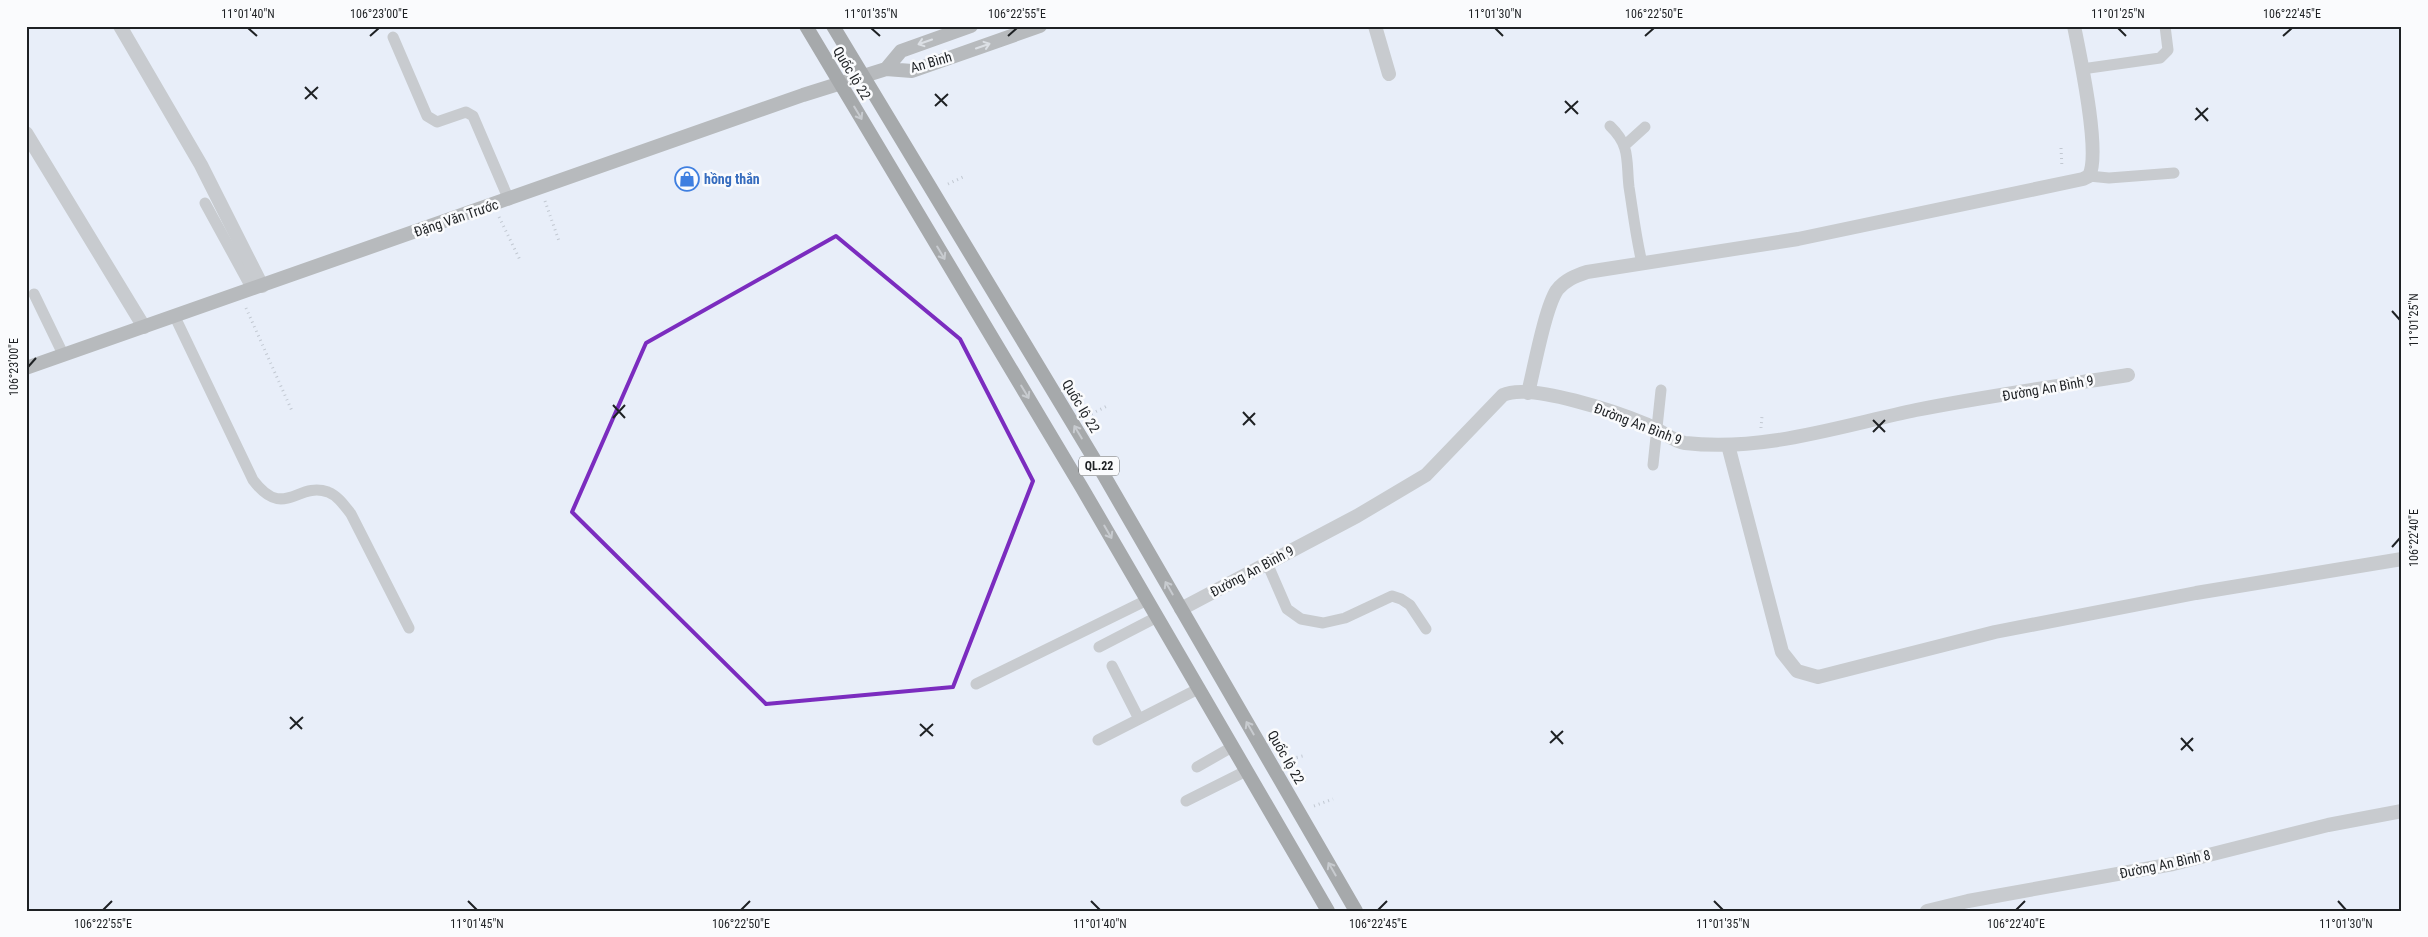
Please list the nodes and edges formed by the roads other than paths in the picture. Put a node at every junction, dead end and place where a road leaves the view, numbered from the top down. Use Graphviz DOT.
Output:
graph roads {
  1 [pos="120,26"];
  2 [pos="806,26"];
  3 [pos="833,26"];
  4 [pos="971,26"];
  5 [pos="1040,26"];
  6 [pos="1375,26"];
  7 [pos="2074,26"];
  8 [pos="2165,26"];
  9 [pos="393,38"];
  10 [pos="886,69"];
  11 [pos="2082,69"];
  12 [pos="1389,74"];
  13 [pos="862,76"];
  14 [pos="840,84"];
  15 [pos="1610,126"];
  16 [pos="1645,127"];
  17 [pos="26,133"];
  18 [pos="1624,146"];
  19 [pos="2174,173"];
  20 [pos="2089,176"];
  21 [pos="509,200"];
  22 [pos="205,203"];
  23 [pos="1642,263"];
  24 [pos="251,289"];
  25 [pos="34,294"];
  26 [pos="175,316"];
  27 [pos="144,327"];
  28 [pos="64,354"];
  29 [pos="26,368"];
  30 [pos="2128,375"];
  31 [pos="1661,390"];
  32 [pos="1528,392"];
  33 [pos="1657,429"];
  34 [pos="1728,445"];
  35 [pos="1653,465"];
  36 [pos="2402,559"];
  37 [pos="1267,563"];
  38 [pos="1147,600"];
  39 [pos="1181,609"];
  40 [pos="1157,617"];
  41 [pos="409,628"];
  42 [pos="1426,629"];
  43 [pos="1100,647"];
  44 [pos="1112,666"];
  45 [pos="976,684"];
  46 [pos="1198,689"];
  47 [pos="1139,719"];
  48 [pos="1098,740"];
  49 [pos="1232,747"];
  50 [pos="1197,767"];
  51 [pos="1246,771"];
  52 [pos="1186,801"];
  53 [pos="2402,811"];
  54 [pos="1328,911"];
  55 [pos="1356,911"];
  56 [pos="1927,911"];
  1 -- 24 [label="street"];
  2 -- 14 [label="highway, Quốc lộ 22 / QL.22"];
  3 -- 13 [label="highway, Quốc lộ 22 / QL.22"];
  4 -- 10 [label="main road, An Bình, one-way"];
  10 -- 5 [label="main road, An Bình, one-way"];
  6 -- 12 [label="street"];
  7 -- 11 [label="street"];
  8 -- 11 [label="lane"];
  9 -- 21 [label="lane"];
  10 -- 13 [label="main road, Đặng Văn Trước"];
  11 -- 20 [label="street"];
  13 -- 14 [label="main road, Đặng Văn Trước"];
  39 -- 13 [label="highway, Quốc lộ 22 / QL.22, one-way"];
  14 -- 21 [label="main road, Đặng Văn Trước"];
  14 -- 38 [label="highway, Quốc lộ 22 / QL.22, one-way"];
  15 -- 18 [label="lane"];
  16 -- 18 [label="lane"];
  17 -- 27 [label="street"];
  18 -- 23 [label="lane"];
  19 -- 20 [label="lane"];
  20 -- 23 [label="street"];
  21 -- 24 [label="main road, Đặng Văn Trước"];
  22 -- 24 [label="lane"];
  23 -- 32 [label="street"];
  24 -- 26 [label="main road, Đặng Văn Trước"];
  25 -- 28 [label="lane"];
  26 -- 27 [label="main road, Đặng Văn Trước"];
  26 -- 41 [label="lane"];
  27 -- 28 [label="main road, Đặng Văn Trước"];
  28 -- 29 [label="main road, Đặng Văn Trước"];
  30 -- 34 [label="street, Đường An Bình 9"];
  31 -- 33 [label="lane"];
  32 -- 33 [label="street, Đường An Bình 9"];
  32 -- 37 [label="street, Đường An Bình 9"];
  33 -- 34 [label="street, Đường An Bình 9"];
  33 -- 35 [label="lane"];
  34 -- 36 [label="street"];
  37 -- 39 [label="street, Đường An Bình 9"];
  37 -- 42 [label="lane"];
  38 -- 40 [label="highway, Quốc lộ 22 / QL.22"];
  38 -- 45 [label="lane"];
  55 -- 39 [label="highway, Quốc lộ 22 / QL.22, one-way"];
  40 -- 43 [label="lane"];
  40 -- 46 [label="highway, Quốc lộ 22 / QL.22"];
  44 -- 47 [label="lane"];
  46 -- 47 [label="lane"];
  46 -- 49 [label="highway, Quốc lộ 22 / QL.22"];
  47 -- 48 [label="lane"];
  49 -- 50 [label="lane"];
  49 -- 51 [label="highway, Quốc lộ 22 / QL.22"];
  51 -- 52 [label="lane"];
  51 -- 54 [label="highway, Quốc lộ 22 / QL.22"];
  53 -- 56 [label="street, Đường An Bình 8"];
}
